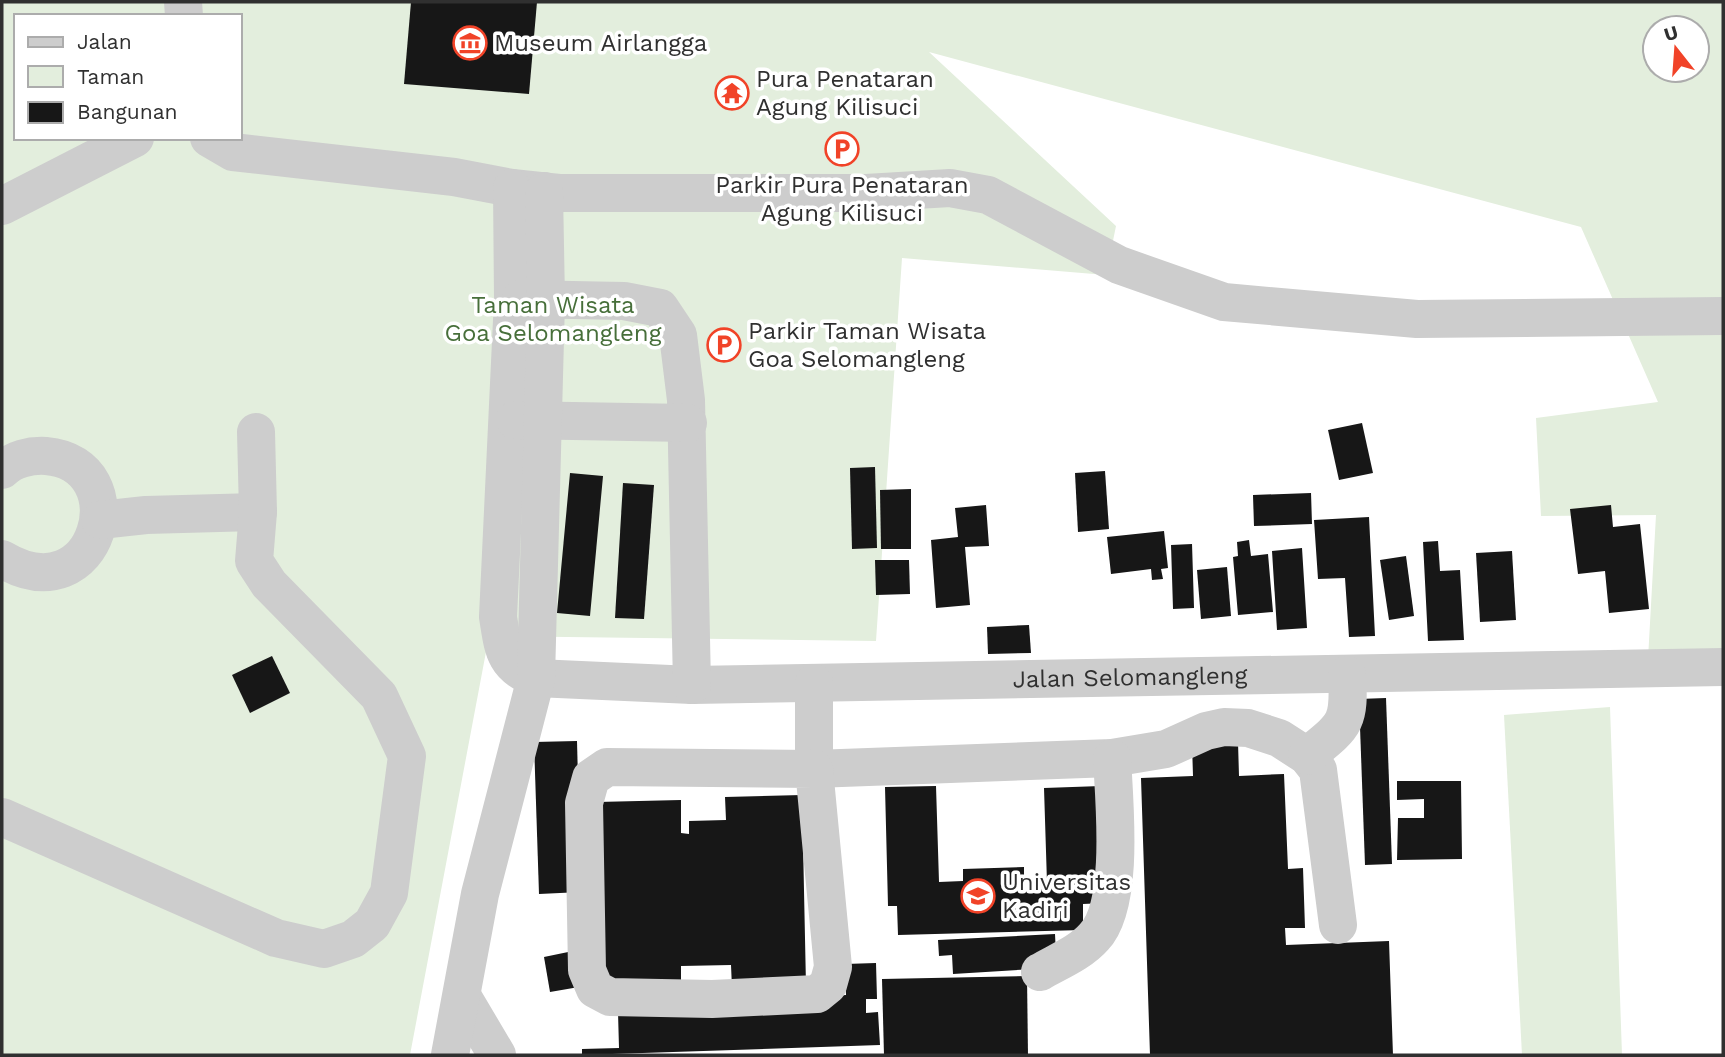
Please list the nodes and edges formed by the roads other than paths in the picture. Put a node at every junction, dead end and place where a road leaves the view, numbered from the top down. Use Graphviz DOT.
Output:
graph roads {
  1 [pos="131,140"];
  2 [pos="212,140"];
  3 [pos="528,190"];
  4 [pos="2,206"];
  5 [pos="529,300"];
  6 [pos="1723,316"];
  7 [pos="524,420"];
  8 [pos="688,423"];
  9 [pos="256,432"];
  10 [pos="2,470"];
  11 [pos="258,512"];
  12 [pos="100,520"];
  13 [pos="2,559"];
  14 [pos="1723,667"];
  15 [pos="1347,675"];
  16 [pos="536,678"];
  17 [pos="814,683"];
  18 [pos="692,685"];
  19 [pos="1307,756"];
  20 [pos="1112,758"];
  21 [pos="814,769"];
  22 [pos="2,817"];
  23 [pos="1338,925"];
  24 [pos="1040,972"];
  25 [pos="462,996"];
  26 [pos="450,1055"];
  27 [pos="497,1055"];
  1 -- 4 [label="street"];
  2 -- 3 [label="street"];
  3 -- 5 [label="street"];
  3 -- 6 [label="street"];
  5 -- 7 [label="street"];
  5 -- 8 [label="street"];
  7 -- 8 [label="street"];
  7 -- 16 [label="street"];
  8 -- 18 [label="street"];
  9 -- 11 [label="street"];
  10 -- 12 [label="street"];
  11 -- 12 [label="street"];
  11 -- 22 [label="street"];
  12 -- 13 [label="street"];
  14 -- 15 [label="street, Jalan Selomangleng"];
  15 -- 17 [label="street, Jalan Selomangleng"];
  15 -- 19 [label="street"];
  16 -- 18 [label="street, Jalan Selomangleng"];
  16 -- 25 [label="street"];
  17 -- 18 [label="street, Jalan Selomangleng"];
  17 -- 21 [label="street"];
  19 -- 20 [label="street"];
  19 -- 23 [label="street"];
  20 -- 21 [label="street"];
  20 -- 24 [label="street"];
  21 -- 21 [label="street"];
  25 -- 26 [label="street"];
  25 -- 27 [label="street"];
}
